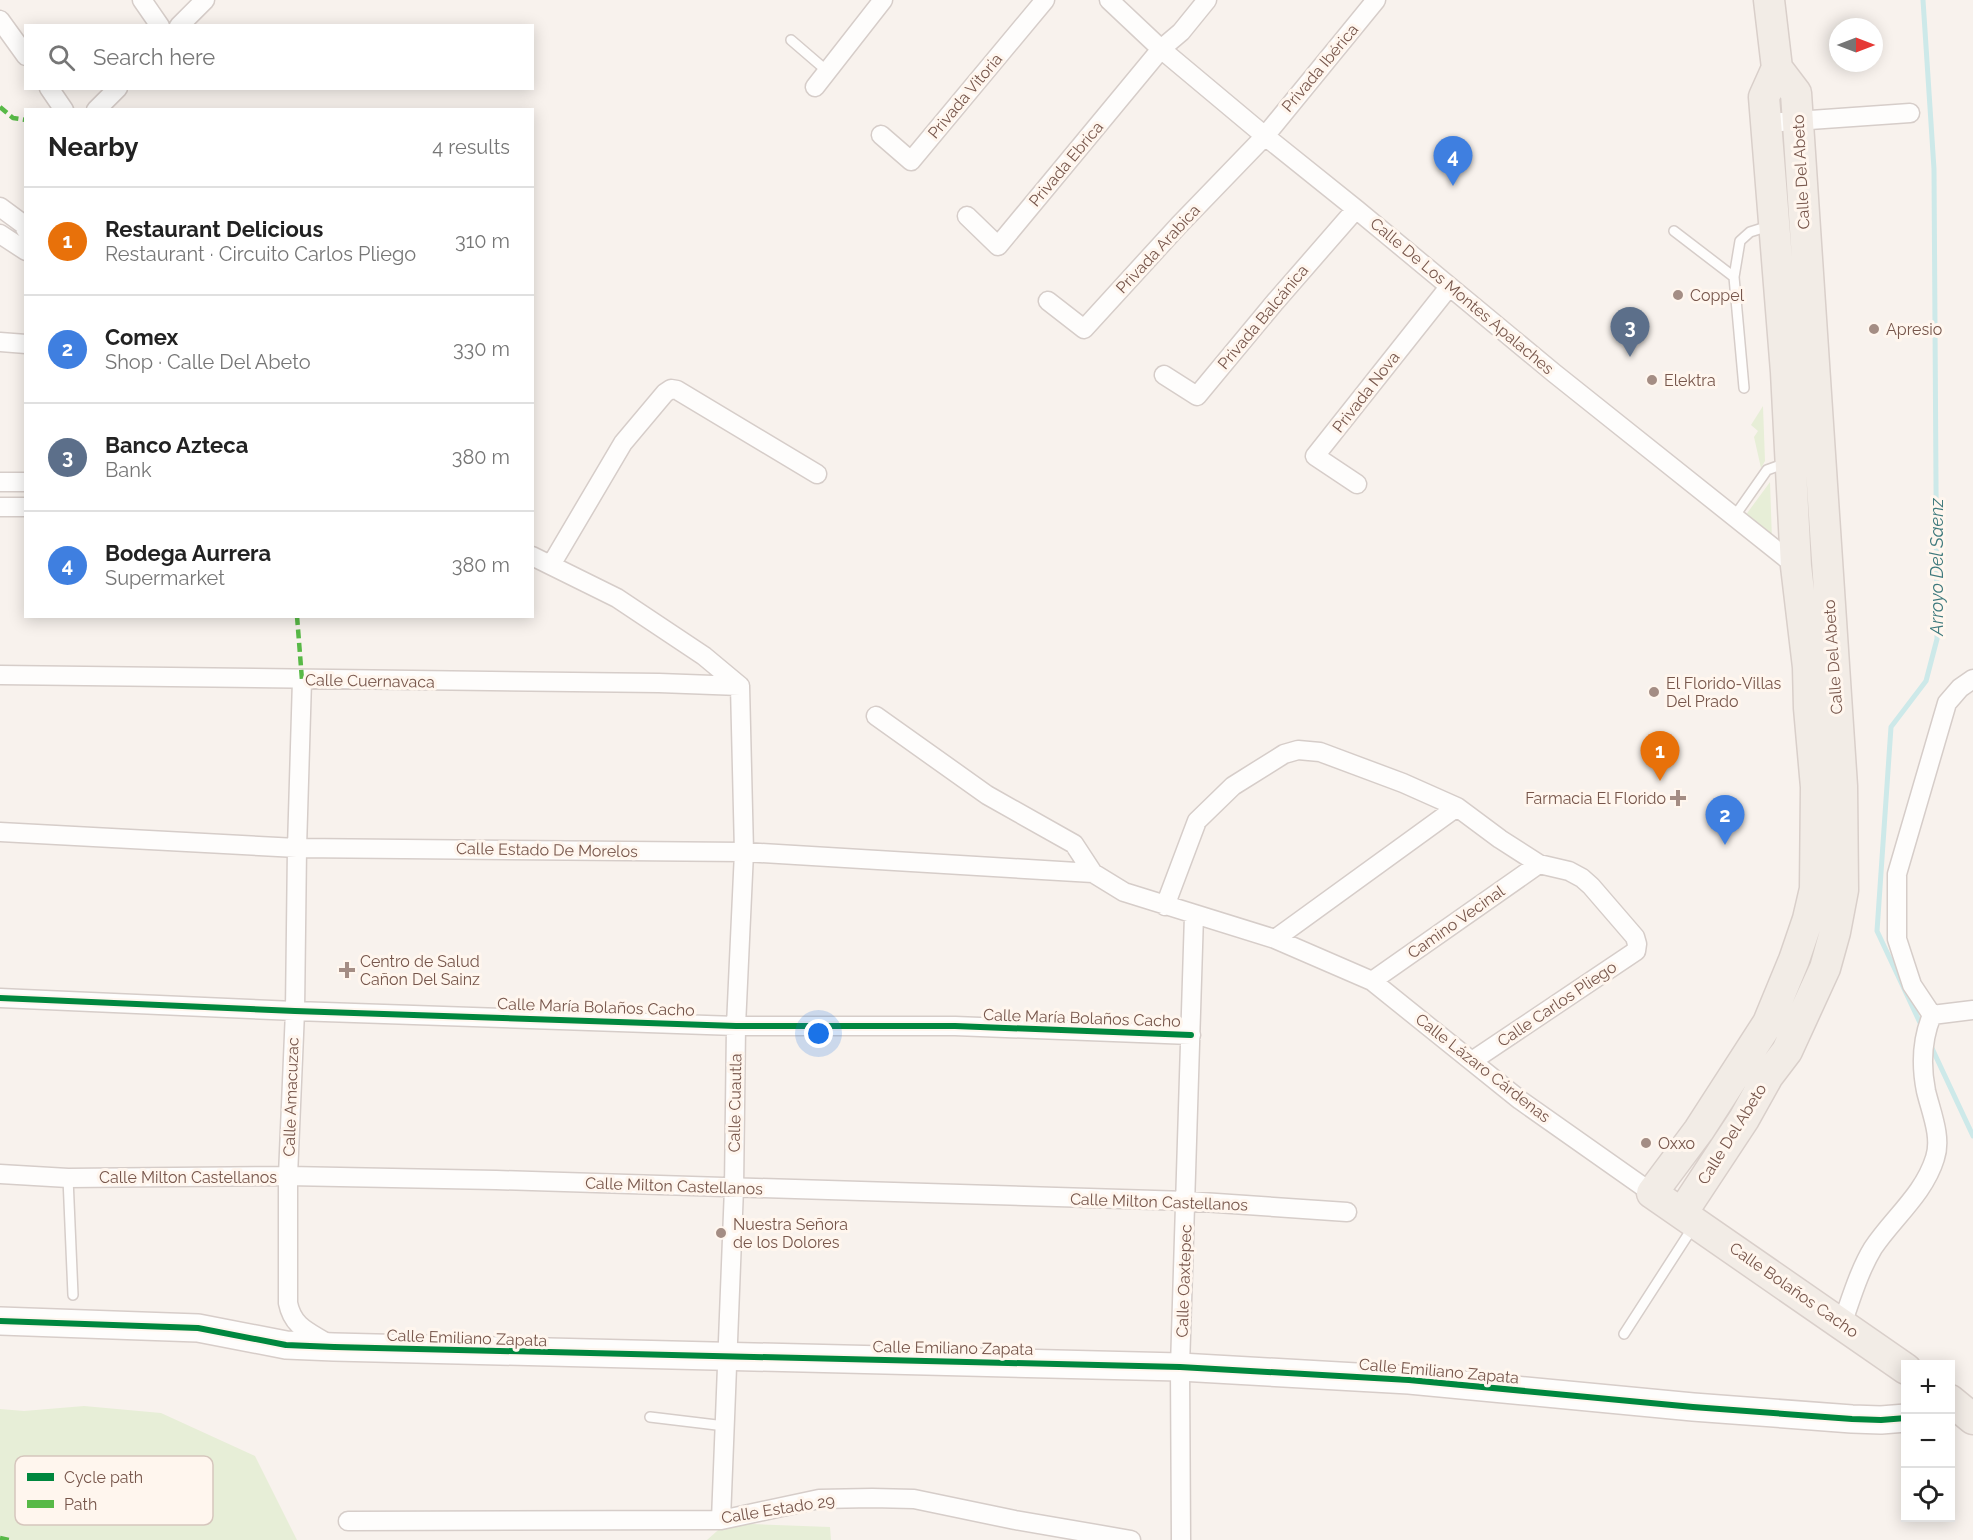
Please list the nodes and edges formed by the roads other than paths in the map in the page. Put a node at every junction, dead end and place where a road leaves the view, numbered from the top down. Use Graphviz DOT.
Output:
graph roads {
  1 [pos="142,0"];
  2 [pos="205,0"];
  3 [pos="883,0"];
  4 [pos="1045,0"];
  5 [pos="1109,0"];
  6 [pos="1207,0"];
  7 [pos="1376,0"];
  8 [pos="1769,0"];
  9 [pos="0,20"];
  10 [pos="159,24"];
  11 [pos="181,24"];
  12 [pos="791,40"];
  13 [pos="1161,49"];
  14 [pos="24,53"];
  15 [pos="1777,68"];
  16 [pos="827,71"];
  17 [pos="815,87"];
  18 [pos="50,90"];
  19 [pos="116,90"];
  20 [pos="63,108"];
  21 [pos="98,108"];
  22 [pos="1910,113"];
  23 [pos="1798,120"];
  24 [pos="1766,123"];
  25 [pos="881,135"];
  26 [pos="1265,136"];
  27 [pos="0,207"];
  28 [pos="1356,209"];
  29 [pos="967,216"];
  30 [pos="1774,224"];
  31 [pos="1674,231"];
  32 [pos="0,234"];
  33 [pos="24,241"];
  34 [pos="1734,277"];
  35 [pos="1449,287"];
  36 [pos="1047,300"];
  37 [pos="0,342"];
  38 [pos="24,344"];
  39 [pos="1164,375"];
  40 [pos="1744,388"];
  41 [pos="1791,463"];
  42 [pos="817,474"];
  43 [pos="0,482"];
  44 [pos="24,482"];
  45 [pos="1357,484"];
  46 [pos="0,507"];
  47 [pos="24,507"];
  48 [pos="1734,517"];
  49 [pos="534,557"];
  50 [pos="551,565"];
  51 [pos="1796,566"];
  52 [pos="1826,571"];
  53 [pos="0,675"];
  54 [pos="1973,679"];
  55 [pos="302,680"];
  56 [pos="741,686"];
  57 [pos="876,716"];
  58 [pos="1457,807"];
  59 [pos="0,832"];
  60 [pos="297,848"];
  61 [pos="744,852"];
  62 [pos="1539,864"];
  63 [pos="1094,873"];
  64 [pos="1166,906"];
  65 [pos="1194,915"];
  66 [pos="1275,939"];
  67 [pos="1372,981"];
  68 [pos="0,998"];
  69 [pos="1973,1010"];
  70 [pos="295,1011"];
  71 [pos="1930,1020"];
  72 [pos="736,1026"];
  73 [pos="1191,1035"];
  74 [pos="1472,1061"];
  75 [pos="1743,1063"];
  76 [pos="1768,1077"];
  77 [pos="0,1174"];
  78 [pos="288,1176"];
  79 [pos="68,1178"];
  80 [pos="734,1188"];
  81 [pos="1652,1193"];
  82 [pos="1187,1201"];
  83 [pos="1347,1212"];
  84 [pos="1689,1217"];
  85 [pos="73,1295"];
  86 [pos="0,1321"];
  87 [pos="1842,1324"];
  88 [pos="1624,1334"];
  89 [pos="334,1347"];
  90 [pos="728,1356"];
  91 [pos="1901,1366"];
  92 [pos="1180,1367"];
  93 [pos="650,1418"];
  94 [pos="1901,1418"];
  95 [pos="725,1426"];
  96 [pos="721,1520"];
  97 [pos="348,1521"];
  98 [pos="1131,1540"];
  99 [pos="1181,1540"];
  1 -- 10 [label="street"];
  2 -- 11 [label="street"];
  3 -- 16 [label="street"];
  4 -- 25 [label="street, Privada Vitoria"];
  5 -- 13 [label="street, Calle De Los Montes Apalaches"];
  6 -- 13 [label="street"];
  7 -- 26 [label="street, Privada Ibérica"];
  8 -- 15 [label="main road"];
  9 -- 14 [label="street"];
  12 -- 16 [label="lane"];
  13 -- 26 [label="street, Calle De Los Montes Apalaches"];
  13 -- 29 [label="street, Privada Ebrica"];
  15 -- 23 [label="main road, Calle Del Abeto"];
  15 -- 24 [label="main road, Calle Del Abeto"];
  16 -- 17 [label="street"];
  18 -- 20 [label="street"];
  19 -- 21 [label="street"];
  22 -- 23 [label="street"];
  23 -- 24 [label="street"];
  23 -- 52 [label="main road, Calle Del Abeto"];
  24 -- 30 [label="main road, Calle Del Abeto"];
  26 -- 28 [label="street, Calle De Los Montes Apalaches"];
  26 -- 36 [label="street, Privada Arabica"];
  27 -- 33 [label="street"];
  28 -- 35 [label="street, Calle De Los Montes Apalaches"];
  28 -- 39 [label="street, Privada Balcánica"];
  30 -- 34 [label="lane"];
  30 -- 41 [label="main road, Calle Del Abeto"];
  31 -- 34 [label="lane"];
  32 -- 33 [label="street"];
  34 -- 40 [label="lane"];
  35 -- 45 [label="street, Privada Nova"];
  35 -- 48 [label="street, Calle De Los Montes Apalaches"];
  37 -- 38 [label="street"];
  41 -- 48 [label="lane"];
  41 -- 51 [label="main road, Calle Del Abeto"];
  42 -- 50 [label="street"];
  43 -- 44 [label="street"];
  46 -- 47 [label="street"];
  48 -- 51 [label="street, Calle De Los Montes Apalaches"];
  49 -- 50 [label="street"];
  50 -- 56 [label="street"];
  51 -- 52 [label="street, Calle De Los Montes Apalaches"];
  51 -- 75 [label="main road, Calle Del Abeto"];
  52 -- 76 [label="main road, Calle Del Abeto"];
  53 -- 55 [label="street, Calle Cuernavaca"];
  54 -- 71 [label="street"];
  55 -- 56 [label="street, Calle Cuernavaca"];
  55 -- 60 [label="street, Calle Amacuzac"];
  56 -- 61 [label="street, Calle Cuautla"];
  57 -- 63 [label="street, Calle Lázaro Cárdenas"];
  58 -- 62 [label="street"];
  58 -- 64 [label="street"];
  58 -- 66 [label="street"];
  59 -- 60 [label="street, Calle Estado De Morelos"];
  60 -- 61 [label="street, Calle Estado De Morelos"];
  60 -- 70 [label="street, Calle Amacuzac"];
  61 -- 63 [label="street, Calle Estado De Morelos"];
  61 -- 72 [label="street, Calle Cuautla"];
  62 -- 67 [label="street, Camino Vecinal"];
  62 -- 74 [label="street, Calle Carlos Pliego"];
  63 -- 64 [label="street, Calle Lázaro Cárdenas"];
  64 -- 65 [label="street, Calle Lázaro Cárdenas"];
  65 -- 66 [label="street, Calle Lázaro Cárdenas"];
  65 -- 73 [label="street, Calle Oaxtepec"];
  66 -- 67 [label="street, Calle Lázaro Cárdenas"];
  67 -- 74 [label="street, Calle Lázaro Cárdenas"];
  68 -- 70 [label="street, Calle María Bolaños Cacho"];
  69 -- 71 [label="street"];
  70 -- 72 [label="street, Calle María Bolaños Cacho"];
  70 -- 78 [label="street, Calle Amacuzac"];
  71 -- 87 [label="street"];
  72 -- 73 [label="street, Calle María Bolaños Cacho"];
  72 -- 80 [label="street, Calle Cuautla"];
  73 -- 82 [label="street, Calle Oaxtepec"];
  74 -- 81 [label="street, Calle Lázaro Cárdenas"];
  75 -- 76 [label="main road"];
  75 -- 81 [label="main road, Calle Del Abeto"];
  76 -- 84 [label="main road, Calle Del Abeto"];
  77 -- 79 [label="street, Calle Milton Castellanos"];
  78 -- 79 [label="street, Calle Milton Castellanos"];
  78 -- 80 [label="street, Calle Milton Castellanos"];
  78 -- 89 [label="street, Calle Amacuzac"];
  79 -- 85 [label="lane"];
  80 -- 82 [label="street, Calle Milton Castellanos"];
  80 -- 90 [label="street, Calle Cuautla"];
  81 -- 84 [label="main road, Calle Lázaro Cárdenas"];
  82 -- 83 [label="street, Calle Milton Castellanos"];
  82 -- 92 [label="street, Calle Oaxtepec"];
  84 -- 87 [label="main road, Calle Bolaños Cacho"];
  84 -- 88 [label="lane"];
  86 -- 89 [label="street, Calle Emiliano Zapata"];
  87 -- 91 [label="main road, Calle Bolaños Cacho"];
  89 -- 90 [label="street, Calle Emiliano Zapata"];
  90 -- 92 [label="street, Calle Emiliano Zapata"];
  90 -- 95 [label="street, Calle Cuautla"];
  92 -- 94 [label="street, Calle Emiliano Zapata"];
  92 -- 99 [label="street, Calle Oaxtepec"];
  93 -- 95 [label="lane"];
  95 -- 96 [label="street, Calle Cuautla"];
  96 -- 97 [label="street, Calle Estado 29"];
  96 -- 98 [label="street, Calle Estado 29"];
}
